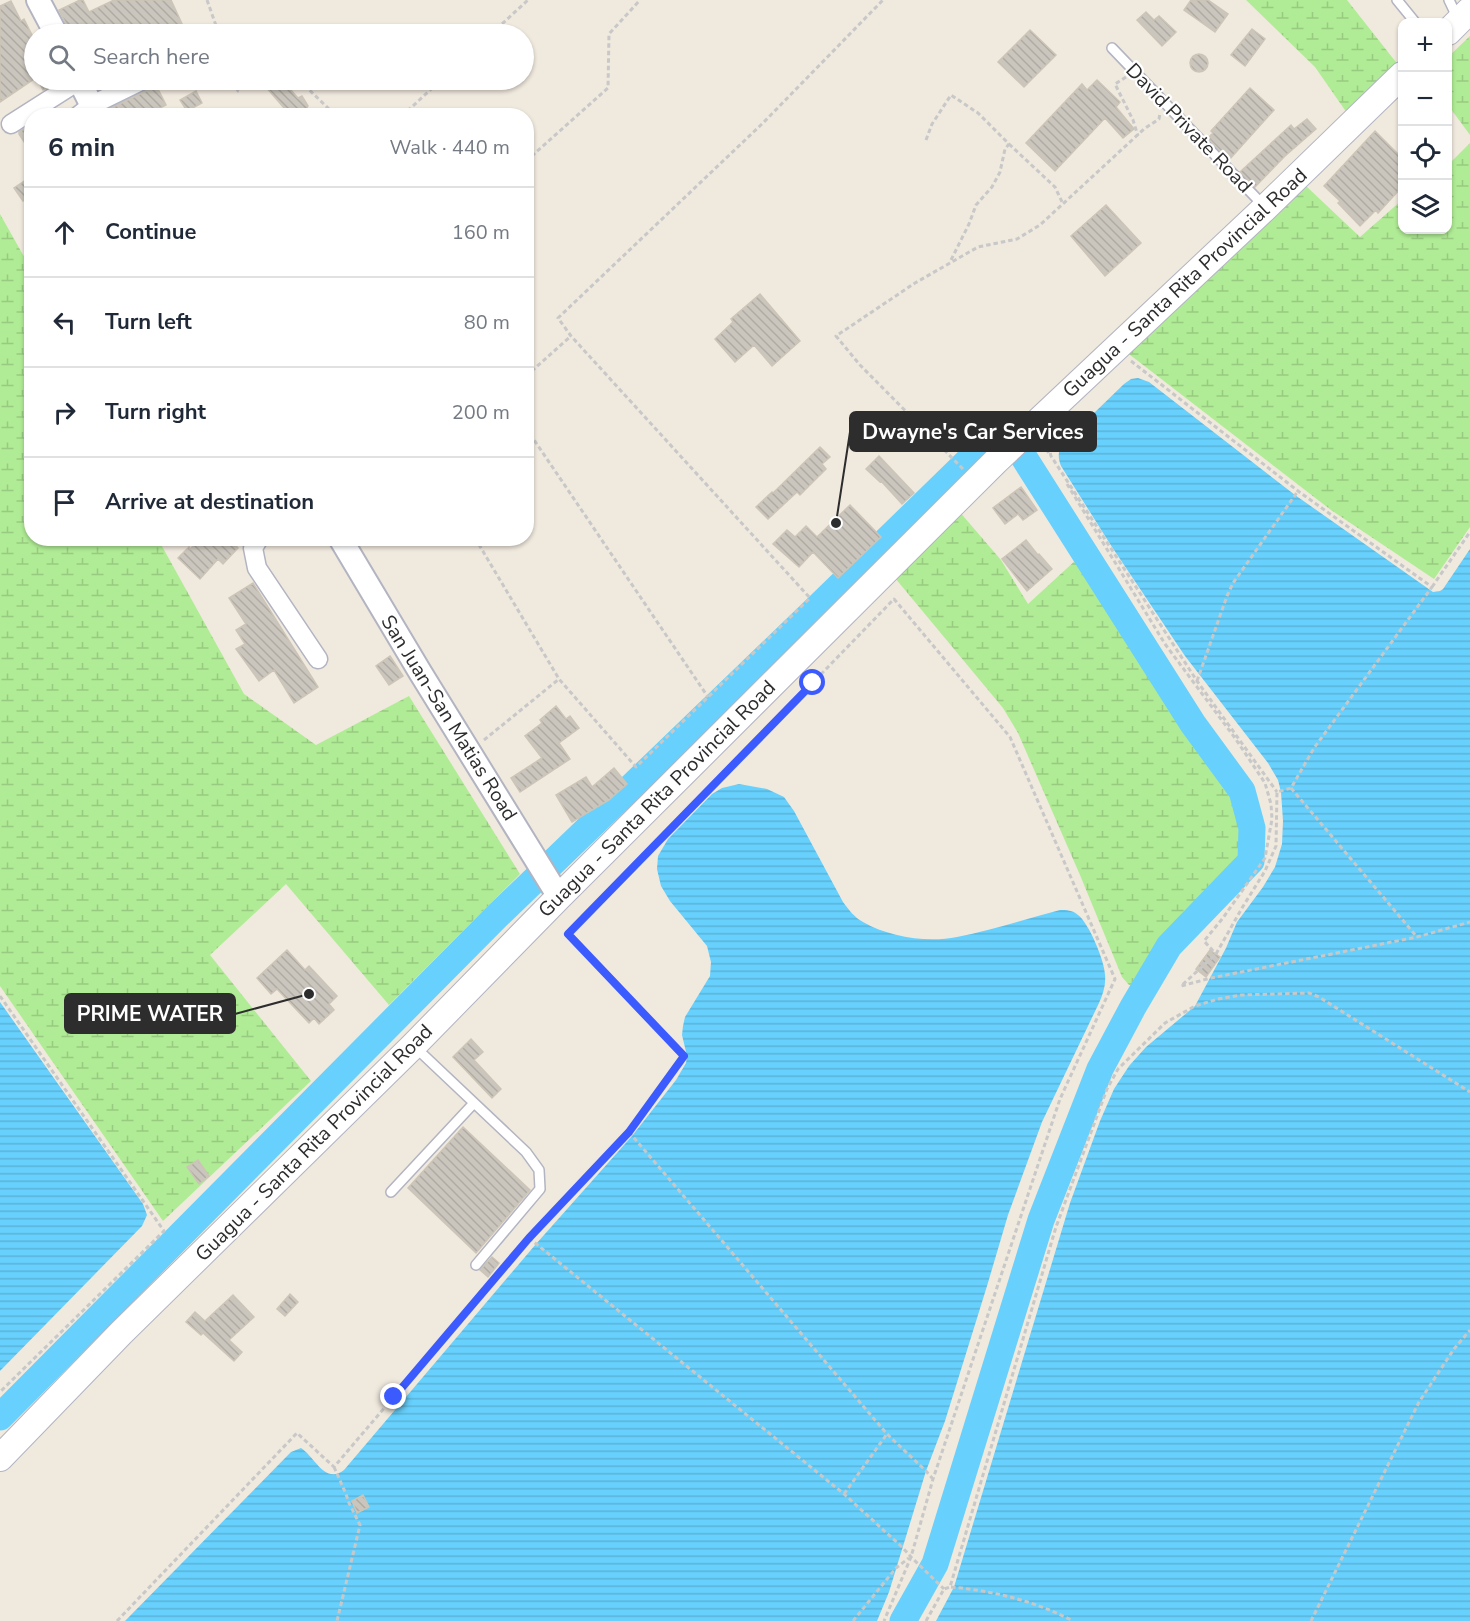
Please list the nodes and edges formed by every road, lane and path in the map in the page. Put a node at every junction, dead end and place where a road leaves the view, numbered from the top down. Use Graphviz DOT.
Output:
graph roads {
  1 [pos="38,0"];
  2 [pos="207,0"];
  3 [pos="528,0"];
  4 [pos="640,0"];
  5 [pos="882,0"];
  6 [pos="1397,0"];
  7 [pos="1412,18"];
  8 [pos="51,24"];
  9 [pos="215,24"];
  10 [pos="501,24"];
  11 [pos="1112,48"];
  12 [pos="1132,74"];
  13 [pos="1398,79"];
  14 [pos="64,90"];
  15 [pos="82,90"];
  16 [pos="126,90"];
  17 [pos="309,90"];
  18 [pos="430,90"];
  19 [pos="1161,106"];
  20 [pos="36,108"];
  21 [pos="88,108"];
  22 [pos="96,108"];
  23 [pos="328,108"];
  24 [pos="411,108"];
  25 [pos="24,116"];
  26 [pos="11,124"];
  27 [pos="1138,136"];
  28 [pos="926,140"];
  29 [pos="1009,144"];
  30 [pos="534,154"];
  31 [pos="1064,204"];
  32 [pos="1265,208"];
  33 [pos="949,263"];
  34 [pos="571,336"];
  35 [pos="1128,361"];
  36 [pos="534,369"];
  37 [pos="1066,424"];
  38 [pos="1026,431"];
  39 [pos="534,440"];
  40 [pos="975,482"];
  41 [pos="1298,491"];
  42 [pos="1470,532"];
  43 [pos="254,546"];
  44 [pos="345,546"];
  45 [pos="480,546"];
  46 [pos="1432,587"];
  47 [pos="318,659"];
  48 [pos="560,679"];
  49 [pos="1197,681"];
  50 [pos="708,697"];
  51 [pos="482,742"];
  52 [pos="1291,788"];
  53 [pos="1277,792"];
  54 [pos="555,889"];
  55 [pos="1470,922"];
  56 [pos="1417,937"];
  57 [pos="1216,954"];
  58 [pos="0,996"];
  59 [pos="413,1046"];
  60 [pos="1470,1092"];
  61 [pos="474,1103"];
  62 [pos="629,1132"];
  63 [pos="391,1192"];
  64 [pos="529,1238"];
  65 [pos="476,1265"];
  66 [pos="1470,1330"];
  67 [pos="0,1392"];
  68 [pos="887,1434"];
  69 [pos="0,1458"];
  70 [pos="334,1467"];
  71 [pos="933,1479"];
  72 [pos="844,1494"];
  73 [pos="910,1557"];
  74 [pos="950,1587"];
  75 [pos="944,1589"];
  76 [pos="117,1621"];
  77 [pos="337,1621"];
  78 [pos="853,1621"];
  79 [pos="885,1621"];
  80 [pos="926,1621"];
  81 [pos="1072,1621"];
  82 [pos="1311,1621"];
  1 -- 8 [label="street"];
  2 -- 9 [label="path"];
  3 -- 10 [label="path"];
  4 -- 30 [label="path"];
  5 -- 34 [label="path"];
  6 -- 7 [label="lane"];
  11 -- 32 [label="lane, David Private Road"];
  12 -- 27 [label="path"];
  13 -- 32 [label="main road, Guagua - Santa Rita Provincial Road"];
  14 -- 20 [label="street"];
  15 -- 21 [label="street"];
  16 -- 22 [label="street"];
  17 -- 23 [label="path"];
  18 -- 24 [label="path"];
  19 -- 27 [label="path"];
  25 -- 26 [label="street"];
  27 -- 31 [label="path"];
  28 -- 29 [label="path"];
  29 -- 31 [label="path"];
  29 -- 33 [label="path"];
  31 -- 33 [label="path"];
  32 -- 38 [label="main road, Guagua - Santa Rita Provincial Road"];
  33 -- 40 [label="path"];
  34 -- 36 [label="path"];
  34 -- 50 [label="path"];
  35 -- 41 [label="path"];
  37 -- 49 [label="path"];
  38 -- 40 [label="main road, Guagua - Santa Rita Provincial Road"];
  38 -- 57 [label="path"];
  39 -- 50 [label="path"];
  40 -- 54 [label="main road, Guagua - Santa Rita Provincial Road"];
  41 -- 46 [label="path"];
  41 -- 49 [label="path"];
  42 -- 46 [label="path"];
  43 -- 47 [label="street"];
  44 -- 54 [label="street, San Juan-San Matias Road"];
  45 -- 48 [label="path"];
  46 -- 52 [label="path"];
  48 -- 50 [label="path"];
  48 -- 51 [label="path"];
  49 -- 53 [label="path"];
  52 -- 53 [label="path"];
  52 -- 56 [label="path"];
  53 -- 57 [label="path"];
  54 -- 59 [label="main road, Guagua - Santa Rita Provincial Road"];
  55 -- 56 [label="path"];
  56 -- 57 [label="path"];
  58 -- 67 [label="path"];
  59 -- 61 [label="lane"];
  59 -- 69 [label="main road, Guagua - Santa Rita Provincial Road"];
  60 -- 74 [label="path"];
  61 -- 63 [label="lane"];
  61 -- 65 [label="lane"];
  62 -- 64 [label="path"];
  62 -- 68 [label="path"];
  62 -- 71 [label="path"];
  64 -- 70 [label="path"];
  64 -- 72 [label="path"];
  66 -- 82 [label="path"];
  68 -- 71 [label="path"];
  68 -- 72 [label="path"];
  70 -- 76 [label="path"];
  70 -- 77 [label="path"];
  71 -- 73 [label="path"];
  72 -- 73 [label="path"];
  73 -- 75 [label="path"];
  73 -- 78 [label="path"];
  73 -- 79 [label="path"];
  74 -- 75 [label="path"];
  74 -- 81 [label="path"];
  75 -- 80 [label="path"];
}
